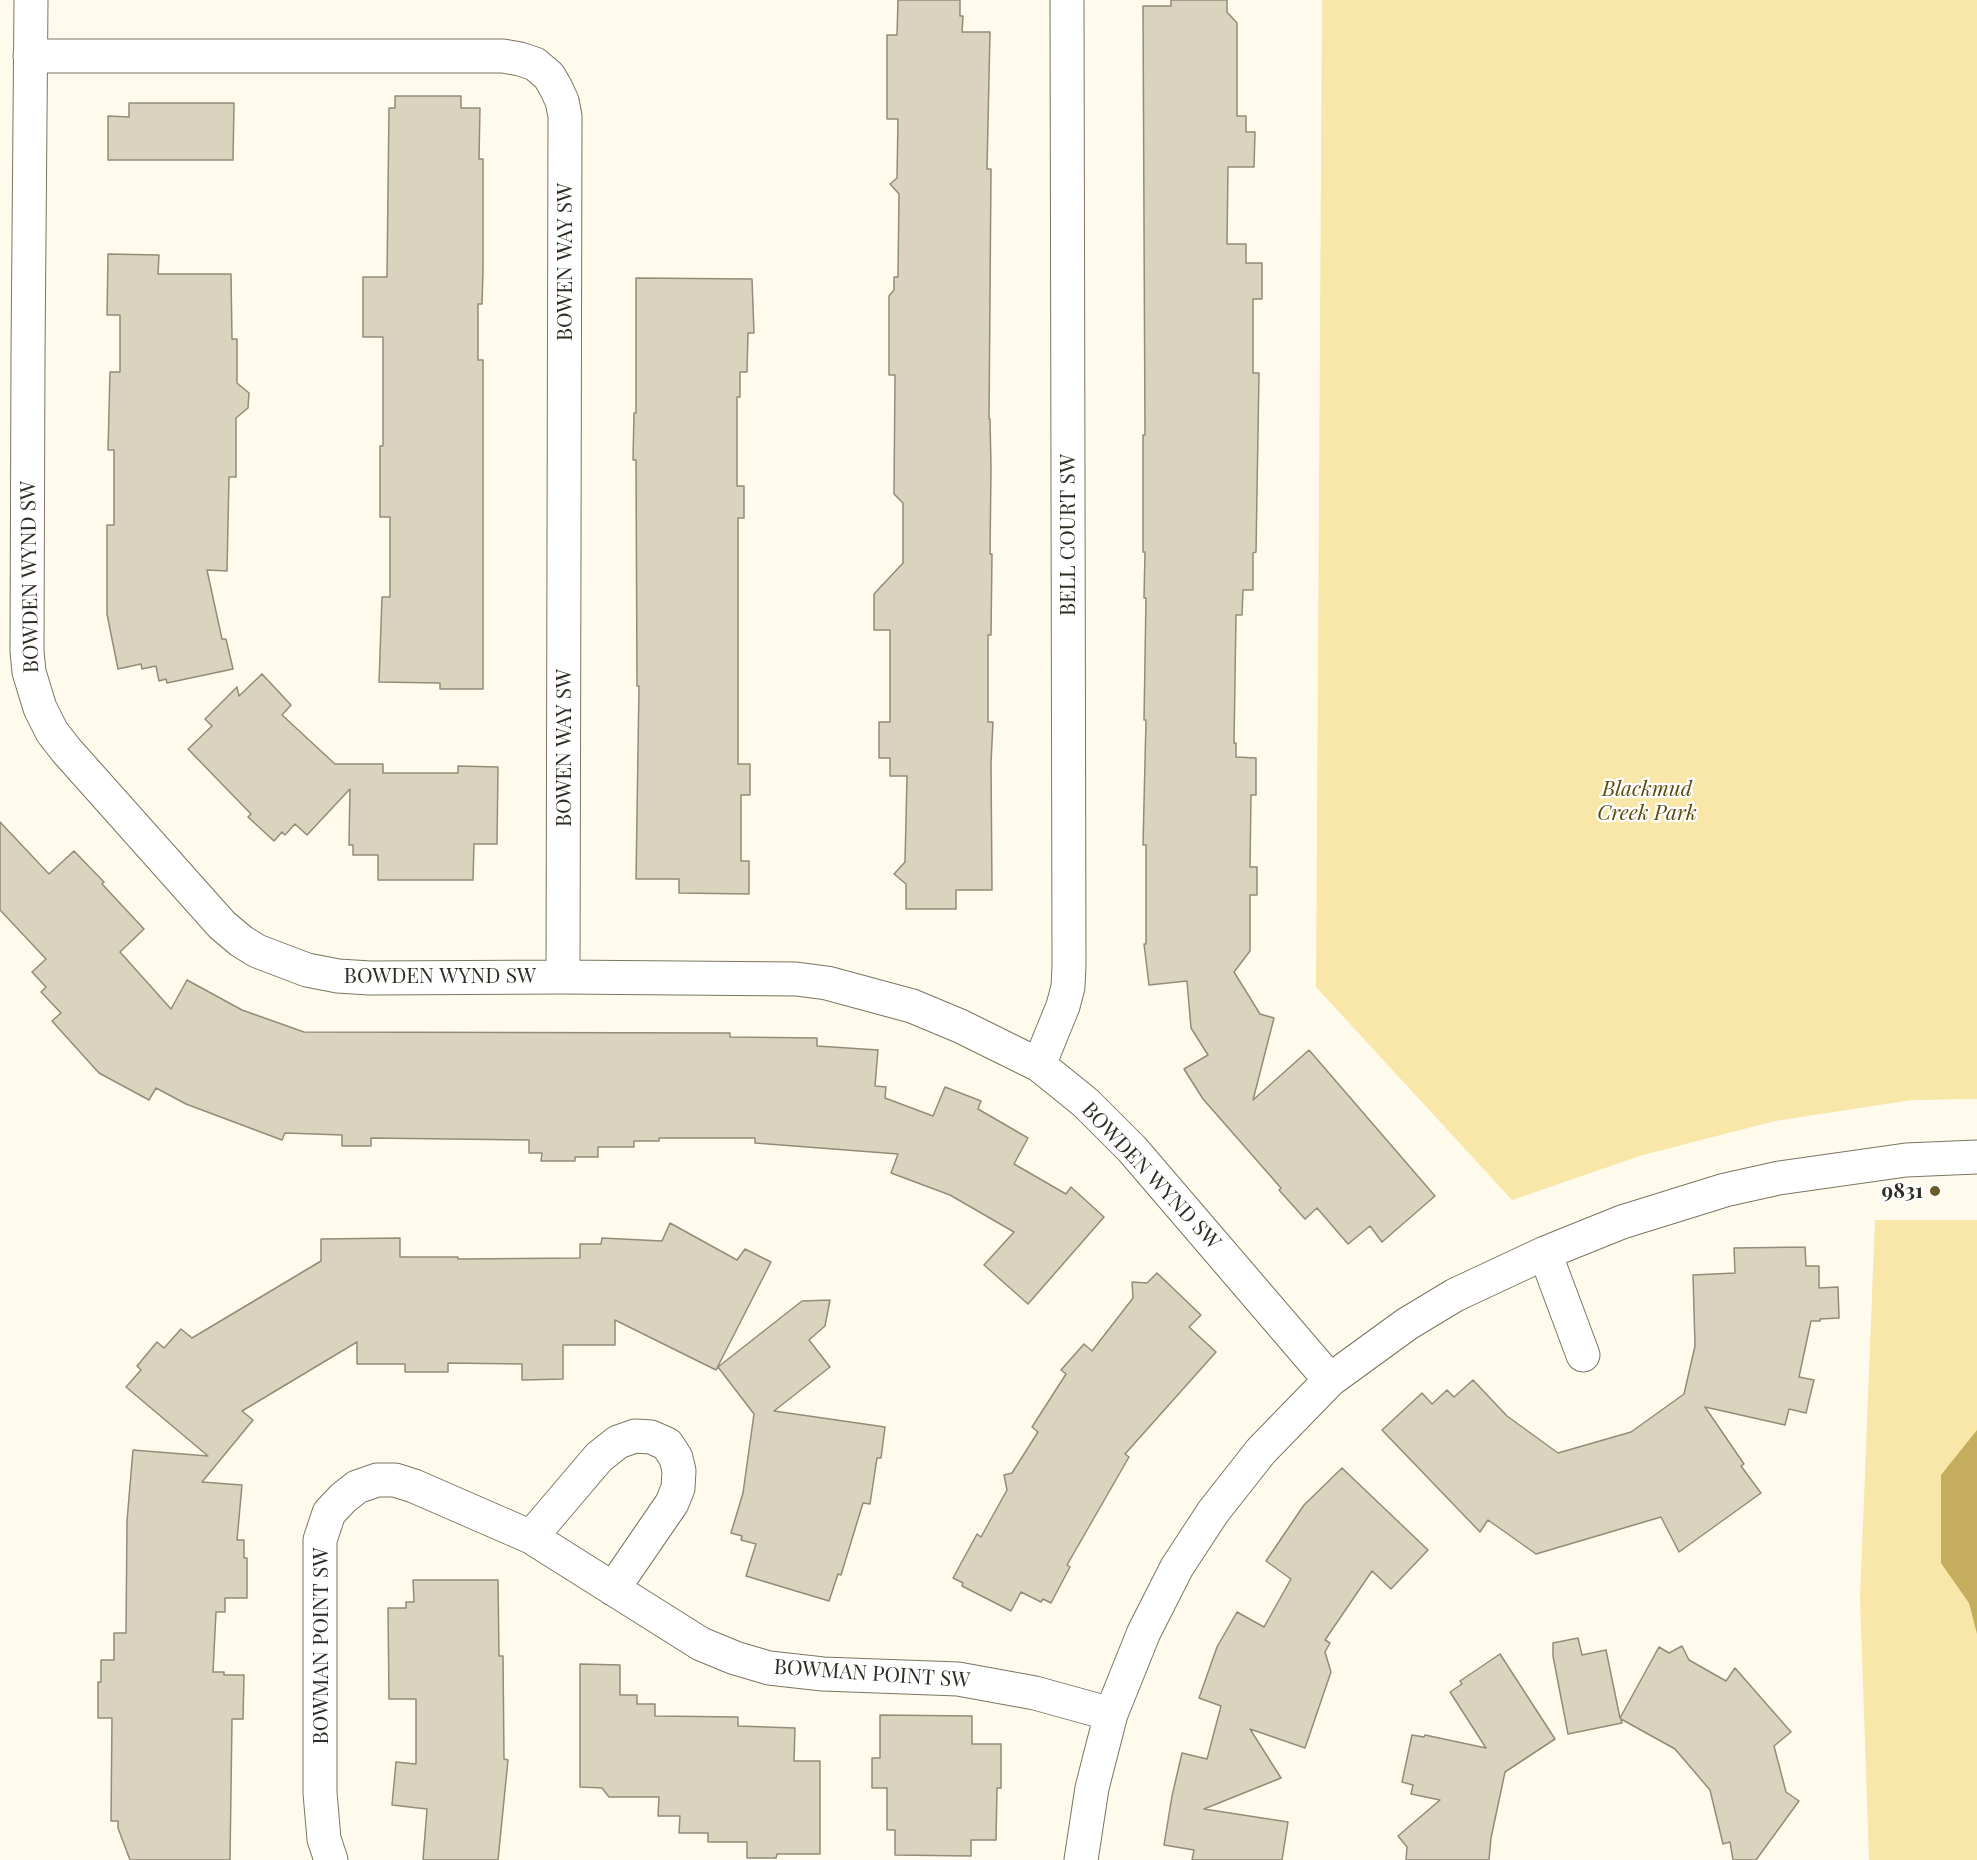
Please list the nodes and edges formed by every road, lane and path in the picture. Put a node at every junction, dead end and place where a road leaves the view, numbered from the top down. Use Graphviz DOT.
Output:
graph roads {
  1 [pos="31,0"];
  2 [pos="1067,0"];
  3 [pos="30,56"];
  4 [pos="563,977"];
  5 [pos="1039,1065"];
  6 [pos="1977,1157"];
  7 [pos="1545,1252"];
  8 [pos="1583,1355"];
  9 [pos="1330,1380"];
  10 [pos="531,1537"];
  11 [pos="613,1589"];
  12 [pos="1111,1714"];
  13 [pos="331,1860"];
  14 [pos="1081,1860"];
  1 -- 3 [label="street, BOWDEN WYND SW"];
  2 -- 5 [label="street, BELL COURT SW"];
  3 -- 4 [label="street, BOWDEN WYND SW"];
  3 -- 4 [label="street, BOWEN WAY SW"];
  4 -- 5 [label="street, BOWDEN WYND SW"];
  5 -- 9 [label="street, BOWDEN WYND SW"];
  6 -- 7 [label="street"];
  7 -- 8 [label="street"];
  7 -- 9 [label="street"];
  9 -- 12 [label="street"];
  10 -- 11 [label="street, BOWMAN POINT SW"];
  10 -- 11 [label="street"];
  10 -- 13 [label="street, BOWMAN POINT SW"];
  11 -- 12 [label="street, BOWMAN POINT SW"];
  12 -- 14 [label="street"];
}
